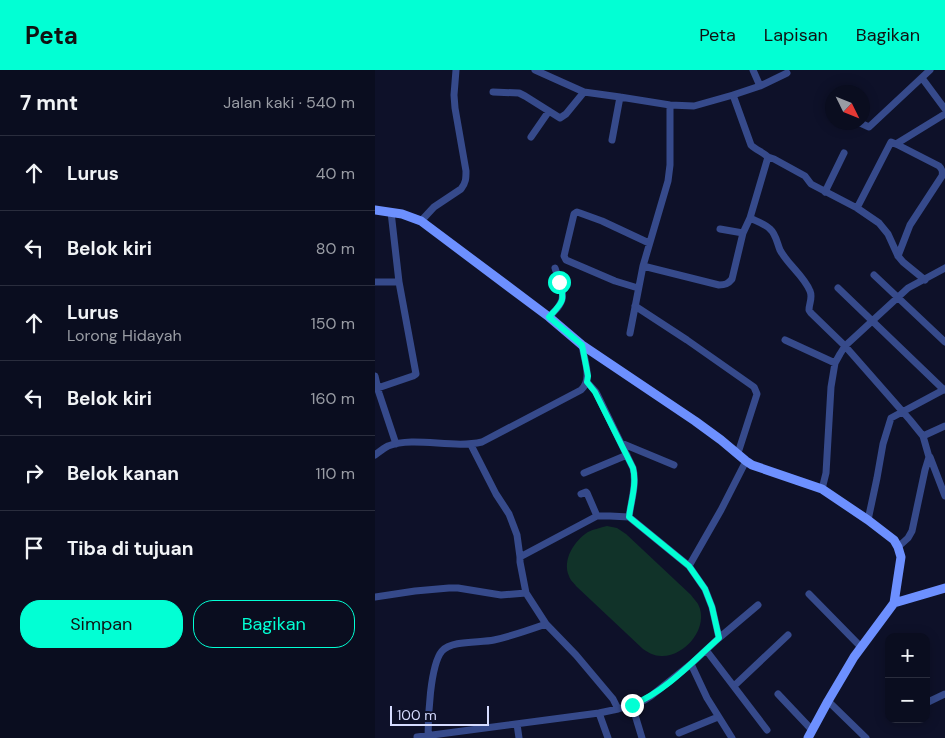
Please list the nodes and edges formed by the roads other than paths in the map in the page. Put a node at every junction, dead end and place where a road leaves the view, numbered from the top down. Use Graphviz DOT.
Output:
graph roads {
  1 [pos="456,70"];
  2 [pos="535,70"];
  3 [pos="753,70"];
  4 [pos="930,70"];
  5 [pos="787,73"];
  6 [pos="922,78"];
  7 [pos="760,86"];
  8 [pos="493,92"];
  9 [pos="584,92"];
  10 [pos="620,96"];
  11 [pos="733,96"];
  12 [pos="670,105"];
  13 [pos="945,109"];
  14 [pos="549,111"];
  15 [pos="945,114"];
  16 [pos="870,126"];
  17 [pos="531,137"];
  18 [pos="612,140"];
  19 [pos="896,144"];
  20 [pos="844,153"];
  21 [pos="768,158"];
  22 [pos="825,192"];
  23 [pos="857,208"];
  24 [pos="375,210"];
  25 [pos="391,212"];
  26 [pos="750,218"];
  27 [pos="421,221"];
  28 [pos="720,229"];
  29 [pos="743,233"];
  30 [pos="649,243"];
  31 [pos="898,256"];
  32 [pos="643,266"];
  33 [pos="555,268"];
  34 [pos="945,268"];
  35 [pos="873,274"];
  36 [pos="925,280"];
  37 [pos="375,282"];
  38 [pos="399,282"];
  39 [pos="639,288"];
  40 [pos="838,288"];
  41 [pos="898,297"];
  42 [pos="635,306"];
  43 [pos="549,317"];
  44 [pos="872,321"];
  45 [pos="630,333"];
  46 [pos="785,340"];
  47 [pos="945,342"];
  48 [pos="582,345"];
  49 [pos="845,346"];
  50 [pos="835,363"];
  51 [pos="375,376"];
  52 [pos="587,382"];
  53 [pos="377,389"];
  54 [pos="944,389"];
  55 [pos="903,411"];
  56 [pos="945,426"];
  57 [pos="923,436"];
  58 [pos="621,443"];
  59 [pos="396,444"];
  60 [pos="471,445"];
  61 [pos="738,453"];
  62 [pos="375,455"];
  63 [pos="627,455"];
  64 [pos="929,457"];
  65 [pos="746,461"];
  66 [pos="674,465"];
  67 [pos="584,474"];
  68 [pos="822,489"];
  69 [pos="581,494"];
  70 [pos="945,496"];
  71 [pos="597,516"];
  72 [pos="629,517"];
  73 [pos="868,520"];
  74 [pos="898,547"];
  75 [pos="521,557"];
  76 [pos="689,566"];
  77 [pos="945,588"];
  78 [pos="526,593"];
  79 [pos="809,594"];
  80 [pos="375,597"];
  81 [pos="894,603"];
  82 [pos="758,606"];
  83 [pos="546,624"];
  84 [pos="788,635"];
  85 [pos="719,638"];
  86 [pos="861,647"];
  87 [pos="706,650"];
  88 [pos="691,664"];
  89 [pos="734,686"];
  90 [pos="778,694"];
  91 [pos="945,694"];
  92 [pos="827,701"];
  93 [pos="930,701"];
  94 [pos="632,705"];
  95 [pos="618,709"];
  96 [pos="599,713"];
  97 [pos="718,717"];
  98 [pos="517,724"];
  99 [pos="767,730"];
  100 [pos="679,732"];
  101 [pos="810,734"];
  102 [pos="417,737"];
  103 [pos="428,737"];
  104 [pos="519,738"];
  105 [pos="608,738"];
  106 [pos="642,738"];
  107 [pos="732,738"];
  108 [pos="866,738"];
  1 -- 27 [label="street"];
  2 -- 9 [label="street"];
  3 -- 7 [label="street"];
  4 -- 6 [label="street"];
  5 -- 7 [label="street"];
  6 -- 13 [label="street"];
  6 -- 16 [label="street"];
  7 -- 11 [label="street"];
  8 -- 14 [label="street"];
  9 -- 10 [label="street"];
  9 -- 14 [label="street"];
  10 -- 12 [label="street"];
  10 -- 18 [label="street"];
  11 -- 12 [label="street"];
  11 -- 21 [label="street"];
  12 -- 30 [label="street"];
  14 -- 17 [label="street"];
  15 -- 19 [label="street"];
  19 -- 23 [label="street"];
  19 -- 31 [label="street"];
  20 -- 22 [label="street"];
  21 -- 22 [label="street"];
  21 -- 26 [label="street"];
  22 -- 23 [label="street"];
  23 -- 31 [label="street"];
  24 -- 25 [label="street"];
  25 -- 27 [label="street"];
  25 -- 38 [label="street"];
  26 -- 29 [label="street"];
  26 -- 49 [label="street"];
  27 -- 43 [label="street"];
  28 -- 29 [label="street"];
  29 -- 32 [label="street"];
  30 -- 32 [label="street"];
  30 -- 39 [label="street"];
  31 -- 36 [label="street"];
  32 -- 39 [label="street"];
  33 -- 43 [label="street"];
  34 -- 36 [label="street"];
  35 -- 41 [label="street"];
  36 -- 41 [label="street"];
  37 -- 38 [label="street"];
  38 -- 53 [label="street"];
  39 -- 42 [label="street"];
  40 -- 44 [label="street"];
  41 -- 44 [label="street"];
  41 -- 47 [label="street"];
  42 -- 45 [label="street"];
  42 -- 61 [label="street"];
  43 -- 48 [label="street"];
  44 -- 49 [label="street"];
  44 -- 54 [label="street"];
  46 -- 50 [label="street"];
  48 -- 52 [label="street"];
  48 -- 61 [label="street"];
  49 -- 50 [label="street"];
  49 -- 55 [label="street"];
  50 -- 68 [label="street"];
  51 -- 53 [label="street"];
  52 -- 58 [label="street"];
  52 -- 60 [label="street"];
  53 -- 59 [label="street"];
  54 -- 55 [label="street"];
  55 -- 57 [label="street"];
  55 -- 73 [label="street"];
  56 -- 57 [label="street"];
  57 -- 64 [label="street"];
  58 -- 63 [label="street"];
  58 -- 66 [label="street"];
  59 -- 60 [label="street"];
  59 -- 62 [label="street"];
  60 -- 75 [label="street"];
  61 -- 65 [label="street"];
  63 -- 67 [label="street"];
  63 -- 72 [label="street"];
  64 -- 70 [label="street"];
  64 -- 74 [label="street"];
  65 -- 68 [label="street"];
  65 -- 76 [label="street"];
  68 -- 73 [label="street"];
  69 -- 71 [label="street"];
  71 -- 72 [label="street"];
  71 -- 75 [label="street"];
  72 -- 76 [label="street"];
  73 -- 74 [label="street"];
  74 -- 81 [label="street"];
  75 -- 78 [label="street"];
  76 -- 85 [label="street"];
  77 -- 81 [label="street"];
  78 -- 80 [label="street"];
  78 -- 83 [label="street"];
  79 -- 86 [label="street"];
  81 -- 86 [label="street"];
  82 -- 85 [label="street"];
  83 -- 95 [label="street"];
  83 -- 103 [label="street"];
  84 -- 89 [label="street"];
  85 -- 87 [label="street"];
  86 -- 92 [label="street"];
  87 -- 88 [label="street"];
  87 -- 89 [label="street"];
  88 -- 94 [label="street"];
  88 -- 97 [label="street"];
  89 -- 99 [label="street"];
  90 -- 101 [label="street"];
  91 -- 93 [label="street"];
  92 -- 101 [label="street"];
  92 -- 108 [label="street"];
  94 -- 95 [label="street"];
  94 -- 106 [label="street"];
  95 -- 96 [label="street"];
  96 -- 98 [label="street"];
  96 -- 105 [label="street"];
  97 -- 100 [label="street"];
  97 -- 107 [label="street"];
  98 -- 103 [label="street"];
  98 -- 104 [label="street"];
  102 -- 103 [label="street"];
}
